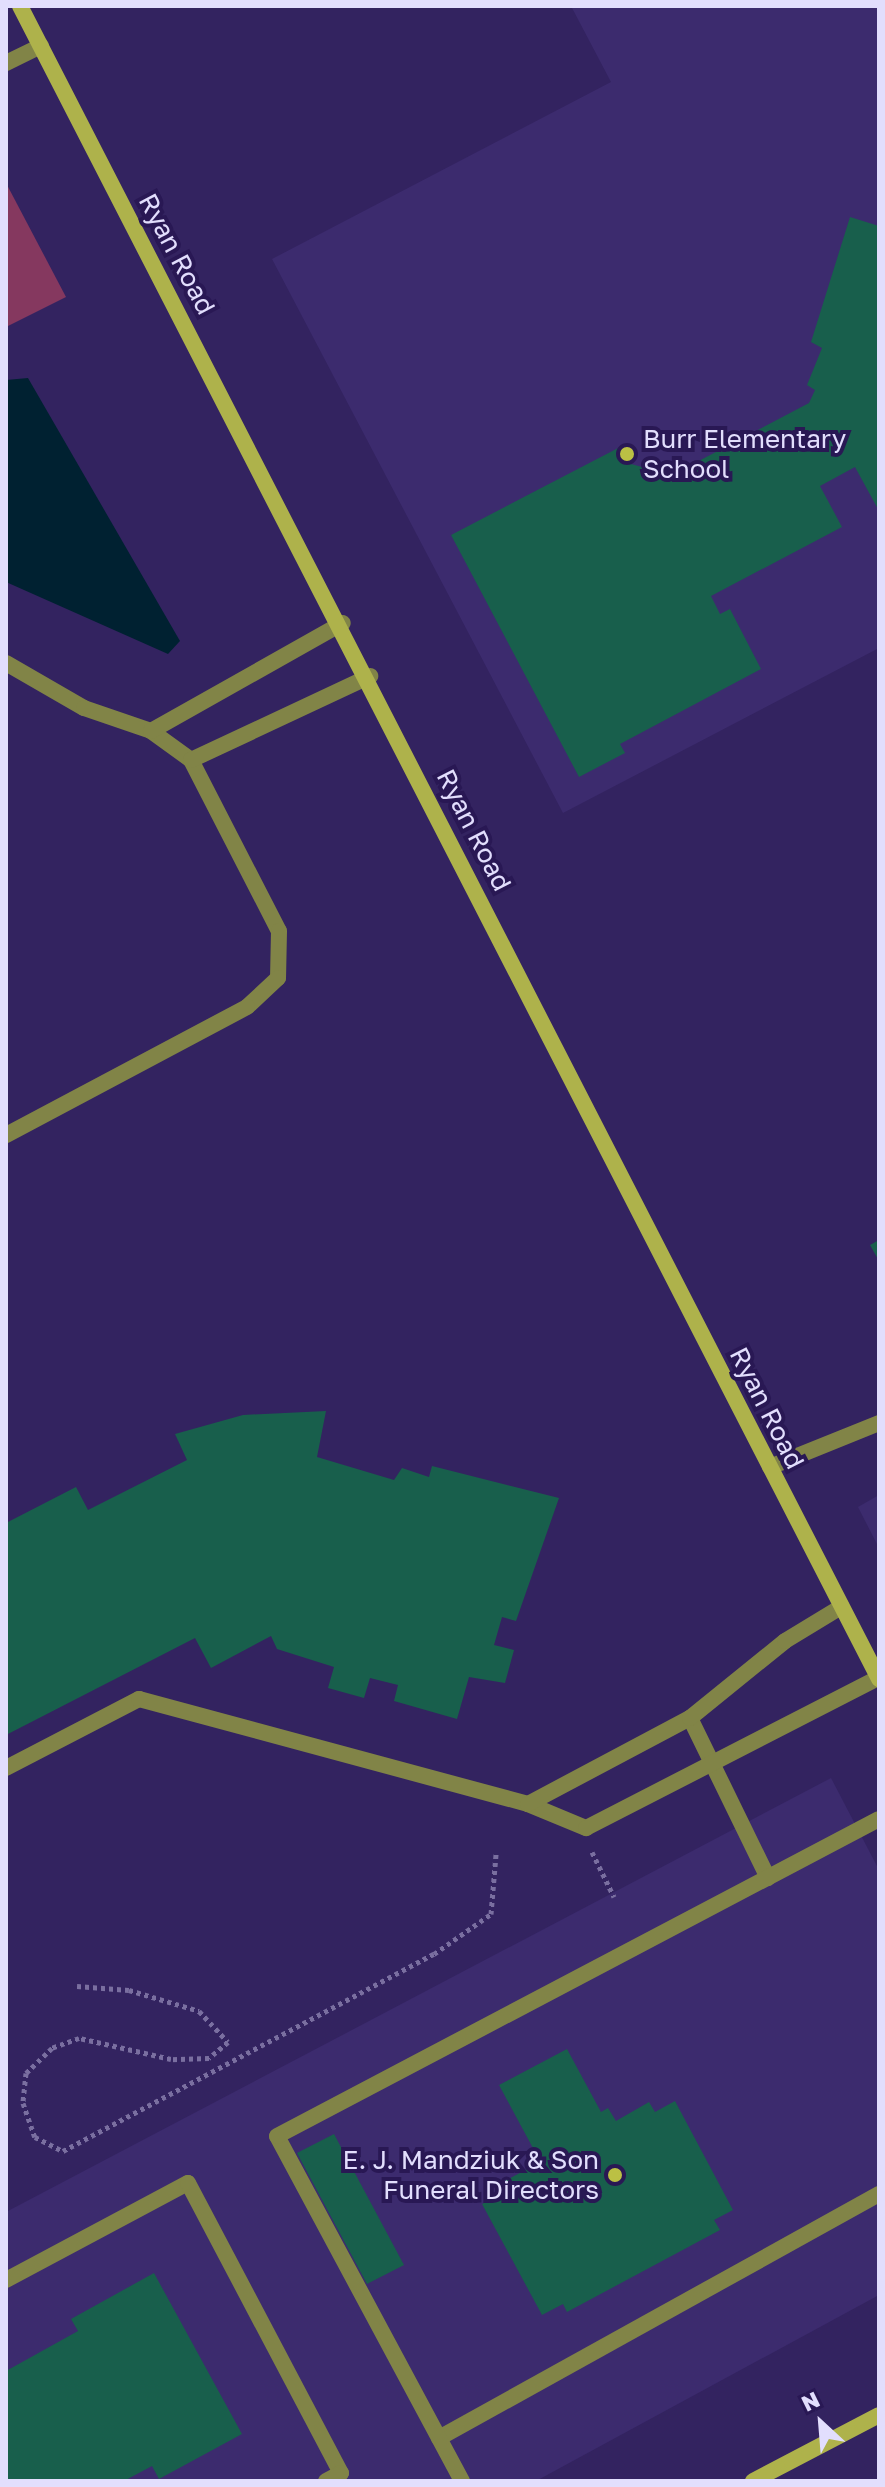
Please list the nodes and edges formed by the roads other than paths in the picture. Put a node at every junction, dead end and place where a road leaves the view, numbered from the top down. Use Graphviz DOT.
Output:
graph roads {
  1 [pos="20,6"];
  2 [pos="41,46"];
  3 [pos="6,63"];
  4 [pos="343,623"];
  5 [pos="6,663"];
  6 [pos="370,676"];
  7 [pos="151,731"];
  8 [pos="191,760"];
  9 [pos="6,1135"];
  10 [pos="879,1423"];
  11 [pos="770,1467"];
  12 [pos="841,1607"];
  13 [pos="879,1678"];
  14 [pos="690,1718"];
  15 [pos="713,1762"];
  16 [pos="6,1768"];
  17 [pos="528,1804"];
  18 [pos="879,1819"];
  19 [pos="768,1878"];
  20 [pos="879,2194"];
  21 [pos="6,2280"];
  22 [pos="879,2415"];
  23 [pos="439,2438"];
  24 [pos="338,2478"];
  25 [pos="462,2481"];
  26 [pos="753,2481"];
  1 -- 2 [label="main road, Ryan Road"];
  2 -- 3 [label="street"];
  2 -- 4 [label="main road, Ryan Road"];
  4 -- 6 [label="main road, Ryan Road"];
  4 -- 7 [label="street"];
  5 -- 7 [label="street"];
  6 -- 8 [label="street"];
  6 -- 11 [label="main road, Ryan Road"];
  7 -- 8 [label="street"];
  8 -- 9 [label="street"];
  10 -- 11 [label="street"];
  11 -- 12 [label="main road, Ryan Road"];
  12 -- 13 [label="main road, Ryan Road"];
  12 -- 14 [label="street"];
  13 -- 15 [label="street"];
  14 -- 15 [label="street"];
  14 -- 17 [label="street"];
  15 -- 17 [label="street"];
  15 -- 19 [label="street"];
  16 -- 17 [label="street"];
  18 -- 19 [label="street"];
  19 -- 23 [label="street"];
  20 -- 23 [label="street"];
  21 -- 24 [label="street"];
  22 -- 26 [label="main road"];
  23 -- 25 [label="street"];
}
